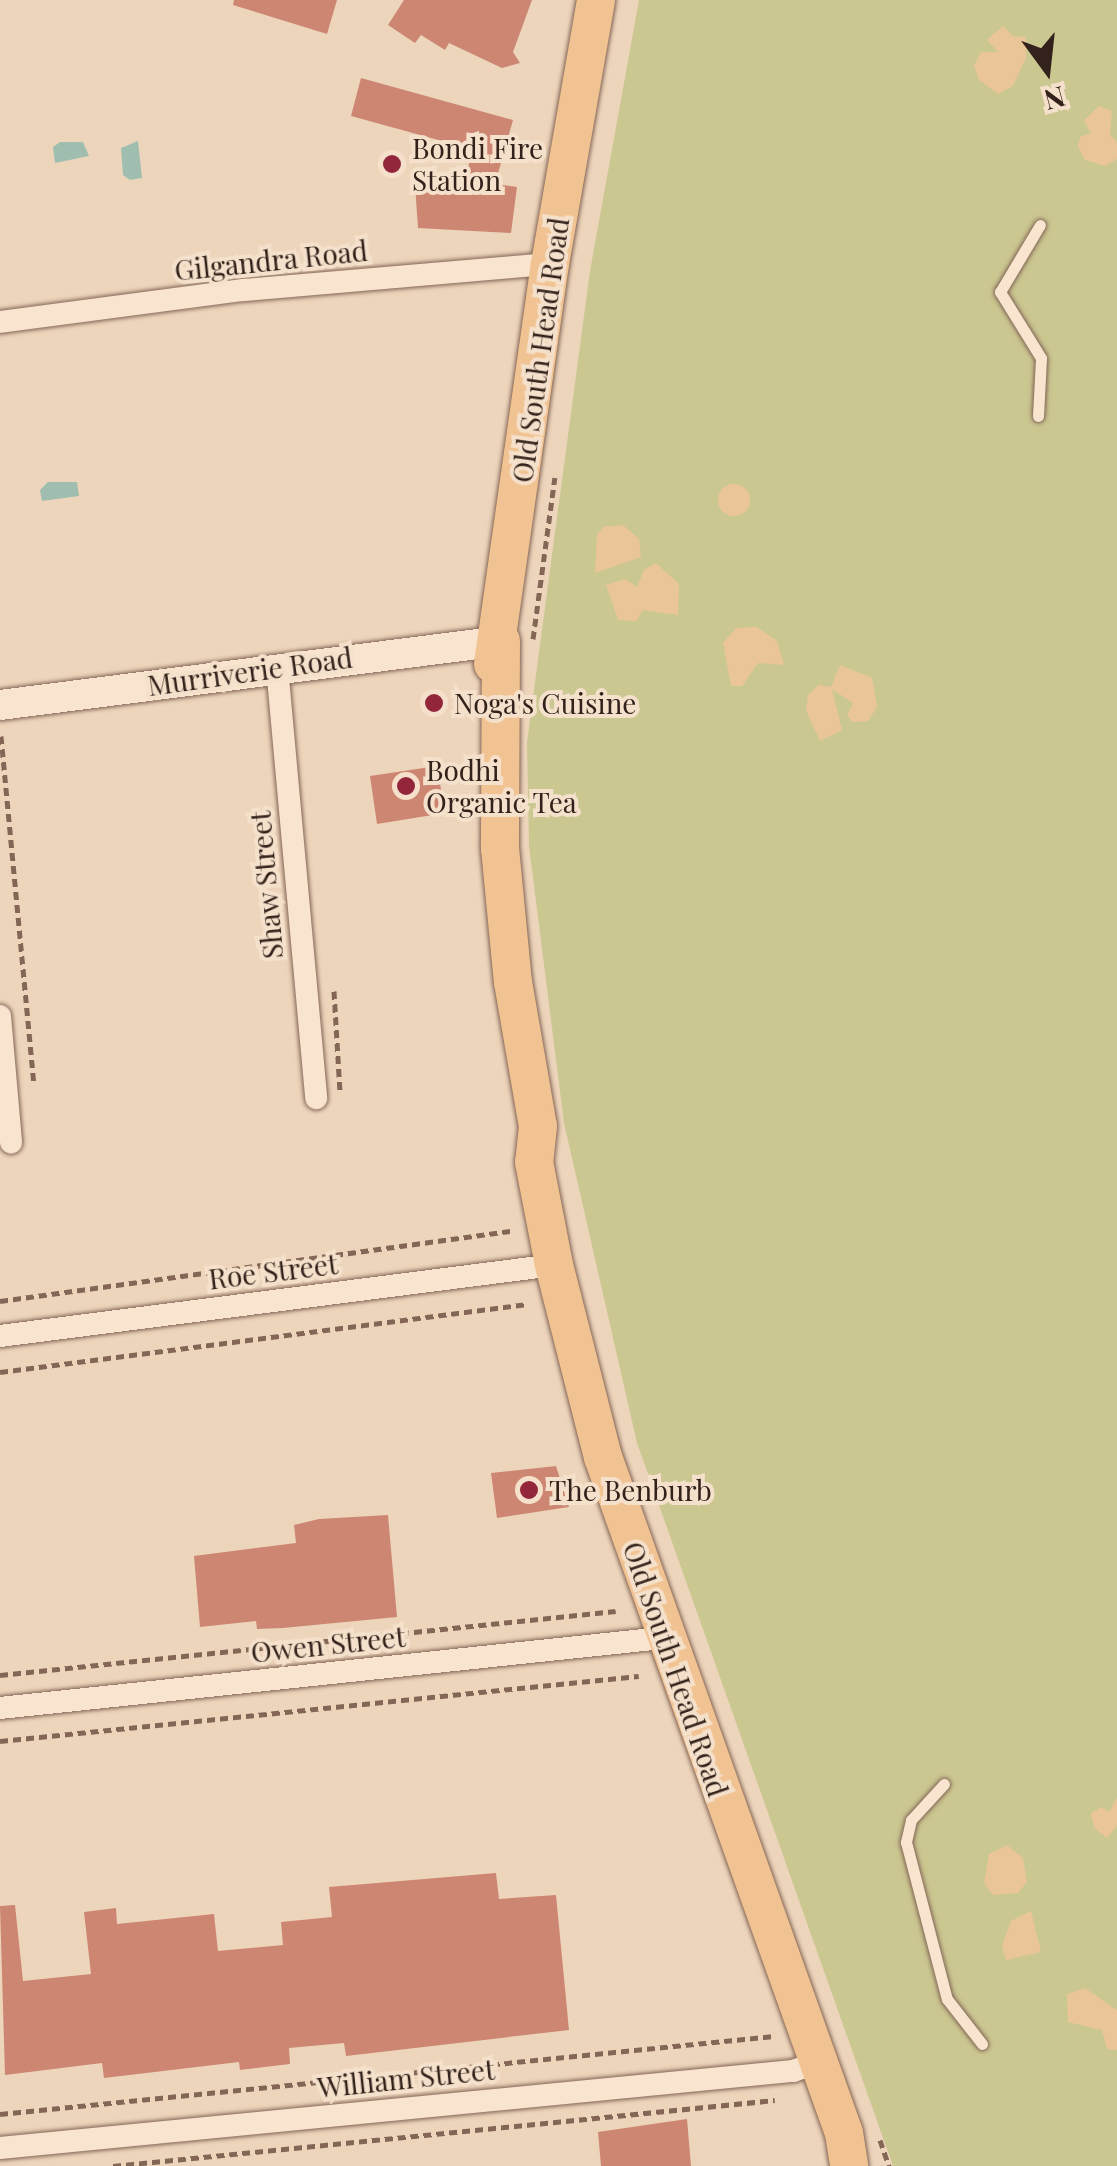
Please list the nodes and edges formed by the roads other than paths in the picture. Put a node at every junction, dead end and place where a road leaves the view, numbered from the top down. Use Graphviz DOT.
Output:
graph roads {
  1 [pos="596,0"];
  2 [pos="1040,225"];
  3 [pos="550,264"];
  4 [pos="0,322"];
  5 [pos="1038,416"];
  6 [pos="517,642"];
  7 [pos="277,668"];
  8 [pos="0,705"];
  9 [pos="0,1016"];
  10 [pos="316,1098"];
  11 [pos="11,1143"];
  12 [pos="554,1265"];
  13 [pos="0,1336"];
  14 [pos="663,1638"];
  15 [pos="0,1708"];
  16 [pos="944,1784"];
  17 [pos="982,2044"];
  18 [pos="816,2063"];
  19 [pos="0,2148"];
  20 [pos="849,2166"];
  1 -- 3 [label="main road, Old South Head Road"];
  2 -- 5 [label="lane"];
  3 -- 4 [label="street, Gilgandra Road"];
  3 -- 6 [label="main road, Old South Head Road"];
  6 -- 7 [label="street, Murriverie Road"];
  6 -- 12 [label="main road, Old South Head Road"];
  7 -- 8 [label="street, Murriverie Road"];
  7 -- 10 [label="street, Shaw Street"];
  9 -- 11 [label="street"];
  12 -- 13 [label="street, Roe Street"];
  12 -- 14 [label="main road, Old South Head Road"];
  14 -- 15 [label="street, Owen Street"];
  14 -- 18 [label="main road, Old South Head Road"];
  16 -- 17 [label="lane"];
  18 -- 19 [label="street, William Street"];
  18 -- 20 [label="main road, Old South Head Road"];
}
